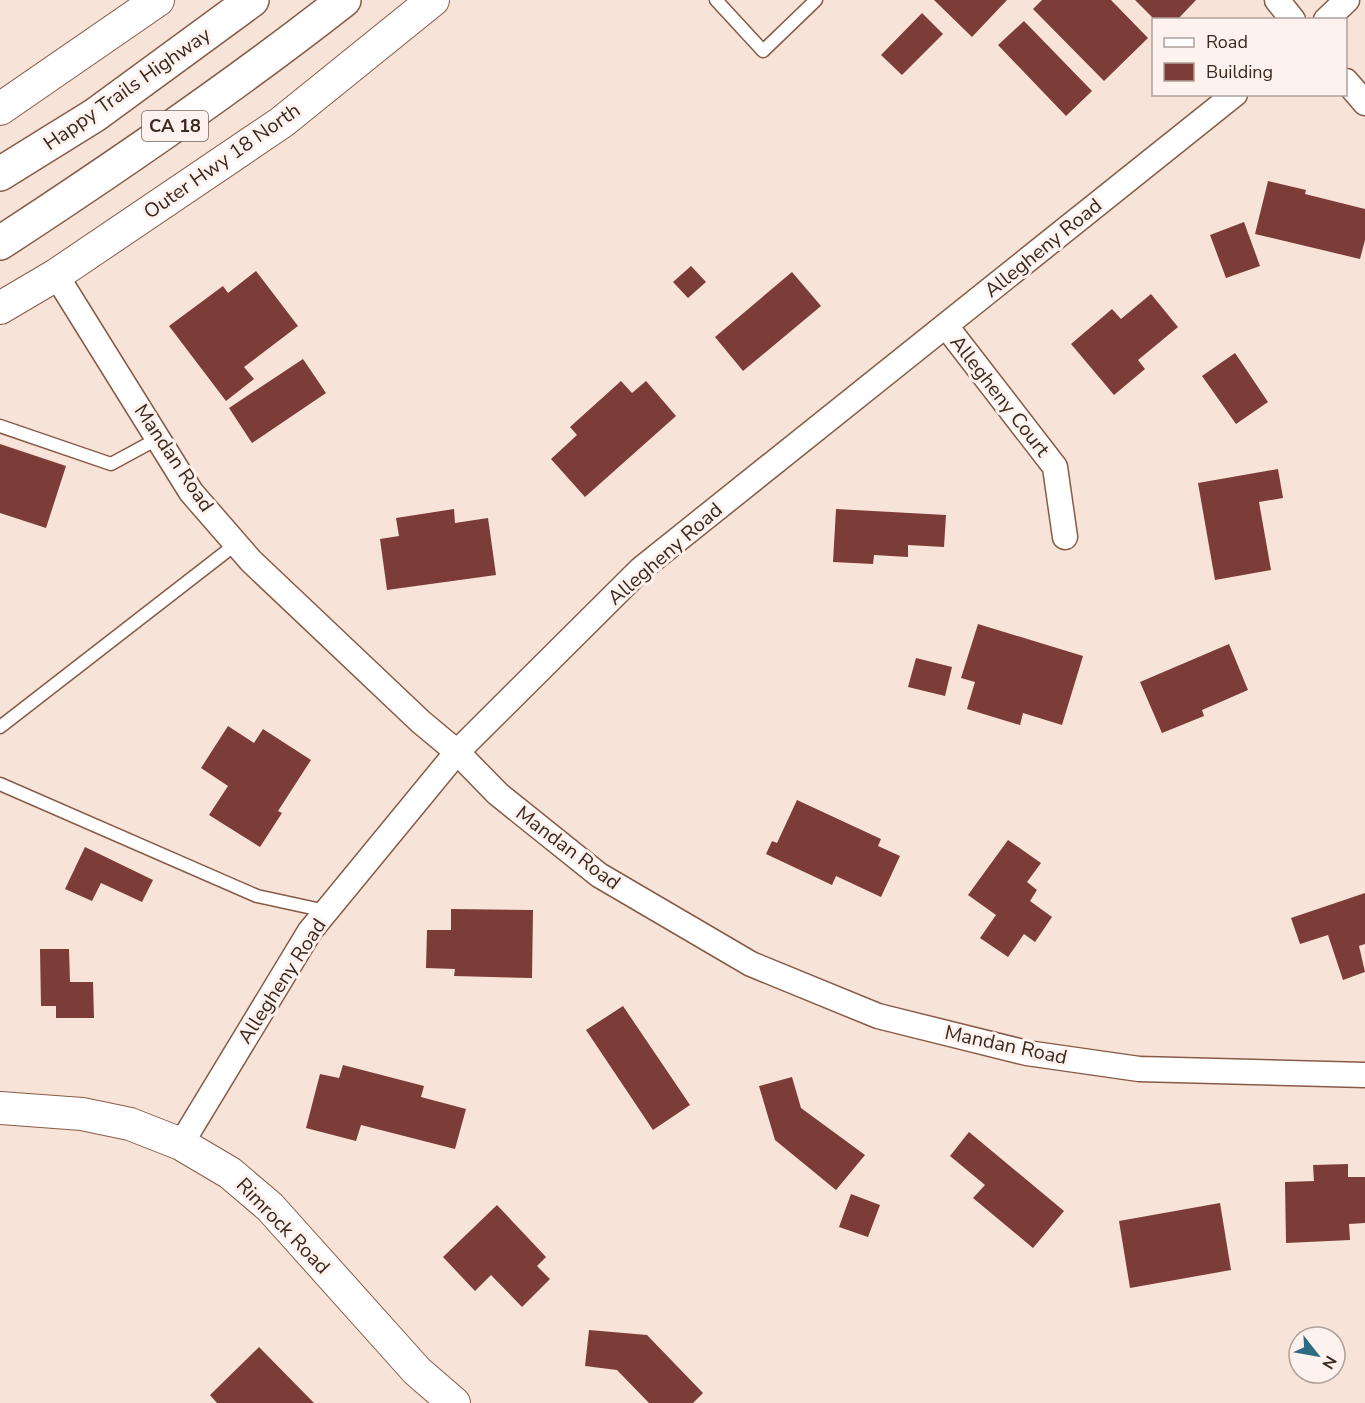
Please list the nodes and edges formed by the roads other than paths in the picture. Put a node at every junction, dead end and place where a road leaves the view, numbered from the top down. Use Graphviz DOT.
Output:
graph roads {
  1 [pos="158,0"];
  2 [pos="252,0"];
  3 [pos="344,0"];
  4 [pos="433,0"];
  5 [pos="716,0"];
  6 [pos="816,0"];
  7 [pos="1277,0"];
  8 [pos="1347,0"];
  9 [pos="1291,18"];
  10 [pos="1328,18"];
  11 [pos="1347,82"];
  12 [pos="1233,96"];
  13 [pos="1365,103"];
  14 [pos="0,109"];
  15 [pos="0,174"];
  16 [pos="0,243"];
  17 [pos="56,275"];
  18 [pos="0,308"];
  19 [pos="946,326"];
  20 [pos="0,426"];
  21 [pos="159,438"];
  22 [pos="1065,537"];
  23 [pos="236,544"];
  24 [pos="0,727"];
  25 [pos="457,752"];
  26 [pos="0,784"];
  27 [pos="326,912"];
  28 [pos="1365,1075"];
  29 [pos="0,1108"];
  30 [pos="181,1144"];
  31 [pos="454,1403"];
  1 -- 14 [label="street"];
  2 -- 15 [label="main road, Happy Trails Highway / CA 18"];
  3 -- 16 [label="main road, CA 18"];
  4 -- 17 [label="street, Outer Hwy 18 North"];
  5 -- 6 [label="lane"];
  7 -- 9 [label="street"];
  8 -- 10 [label="street"];
  11 -- 13 [label="street"];
  12 -- 19 [label="street, Allegheny Road"];
  17 -- 18 [label="street, Outer Hwy 18 North"];
  17 -- 21 [label="street, Mandan Road"];
  19 -- 22 [label="street, Allegheny Court"];
  19 -- 25 [label="street, Allegheny Road"];
  20 -- 21 [label="lane"];
  21 -- 23 [label="street, Mandan Road"];
  23 -- 24 [label="lane"];
  23 -- 25 [label="street, Mandan Road"];
  25 -- 27 [label="street, Allegheny Road"];
  25 -- 28 [label="street, Mandan Road"];
  26 -- 27 [label="lane"];
  27 -- 30 [label="street, Allegheny Road"];
  29 -- 30 [label="street, Rimrock Road"];
  30 -- 31 [label="street, Rimrock Road"];
}
